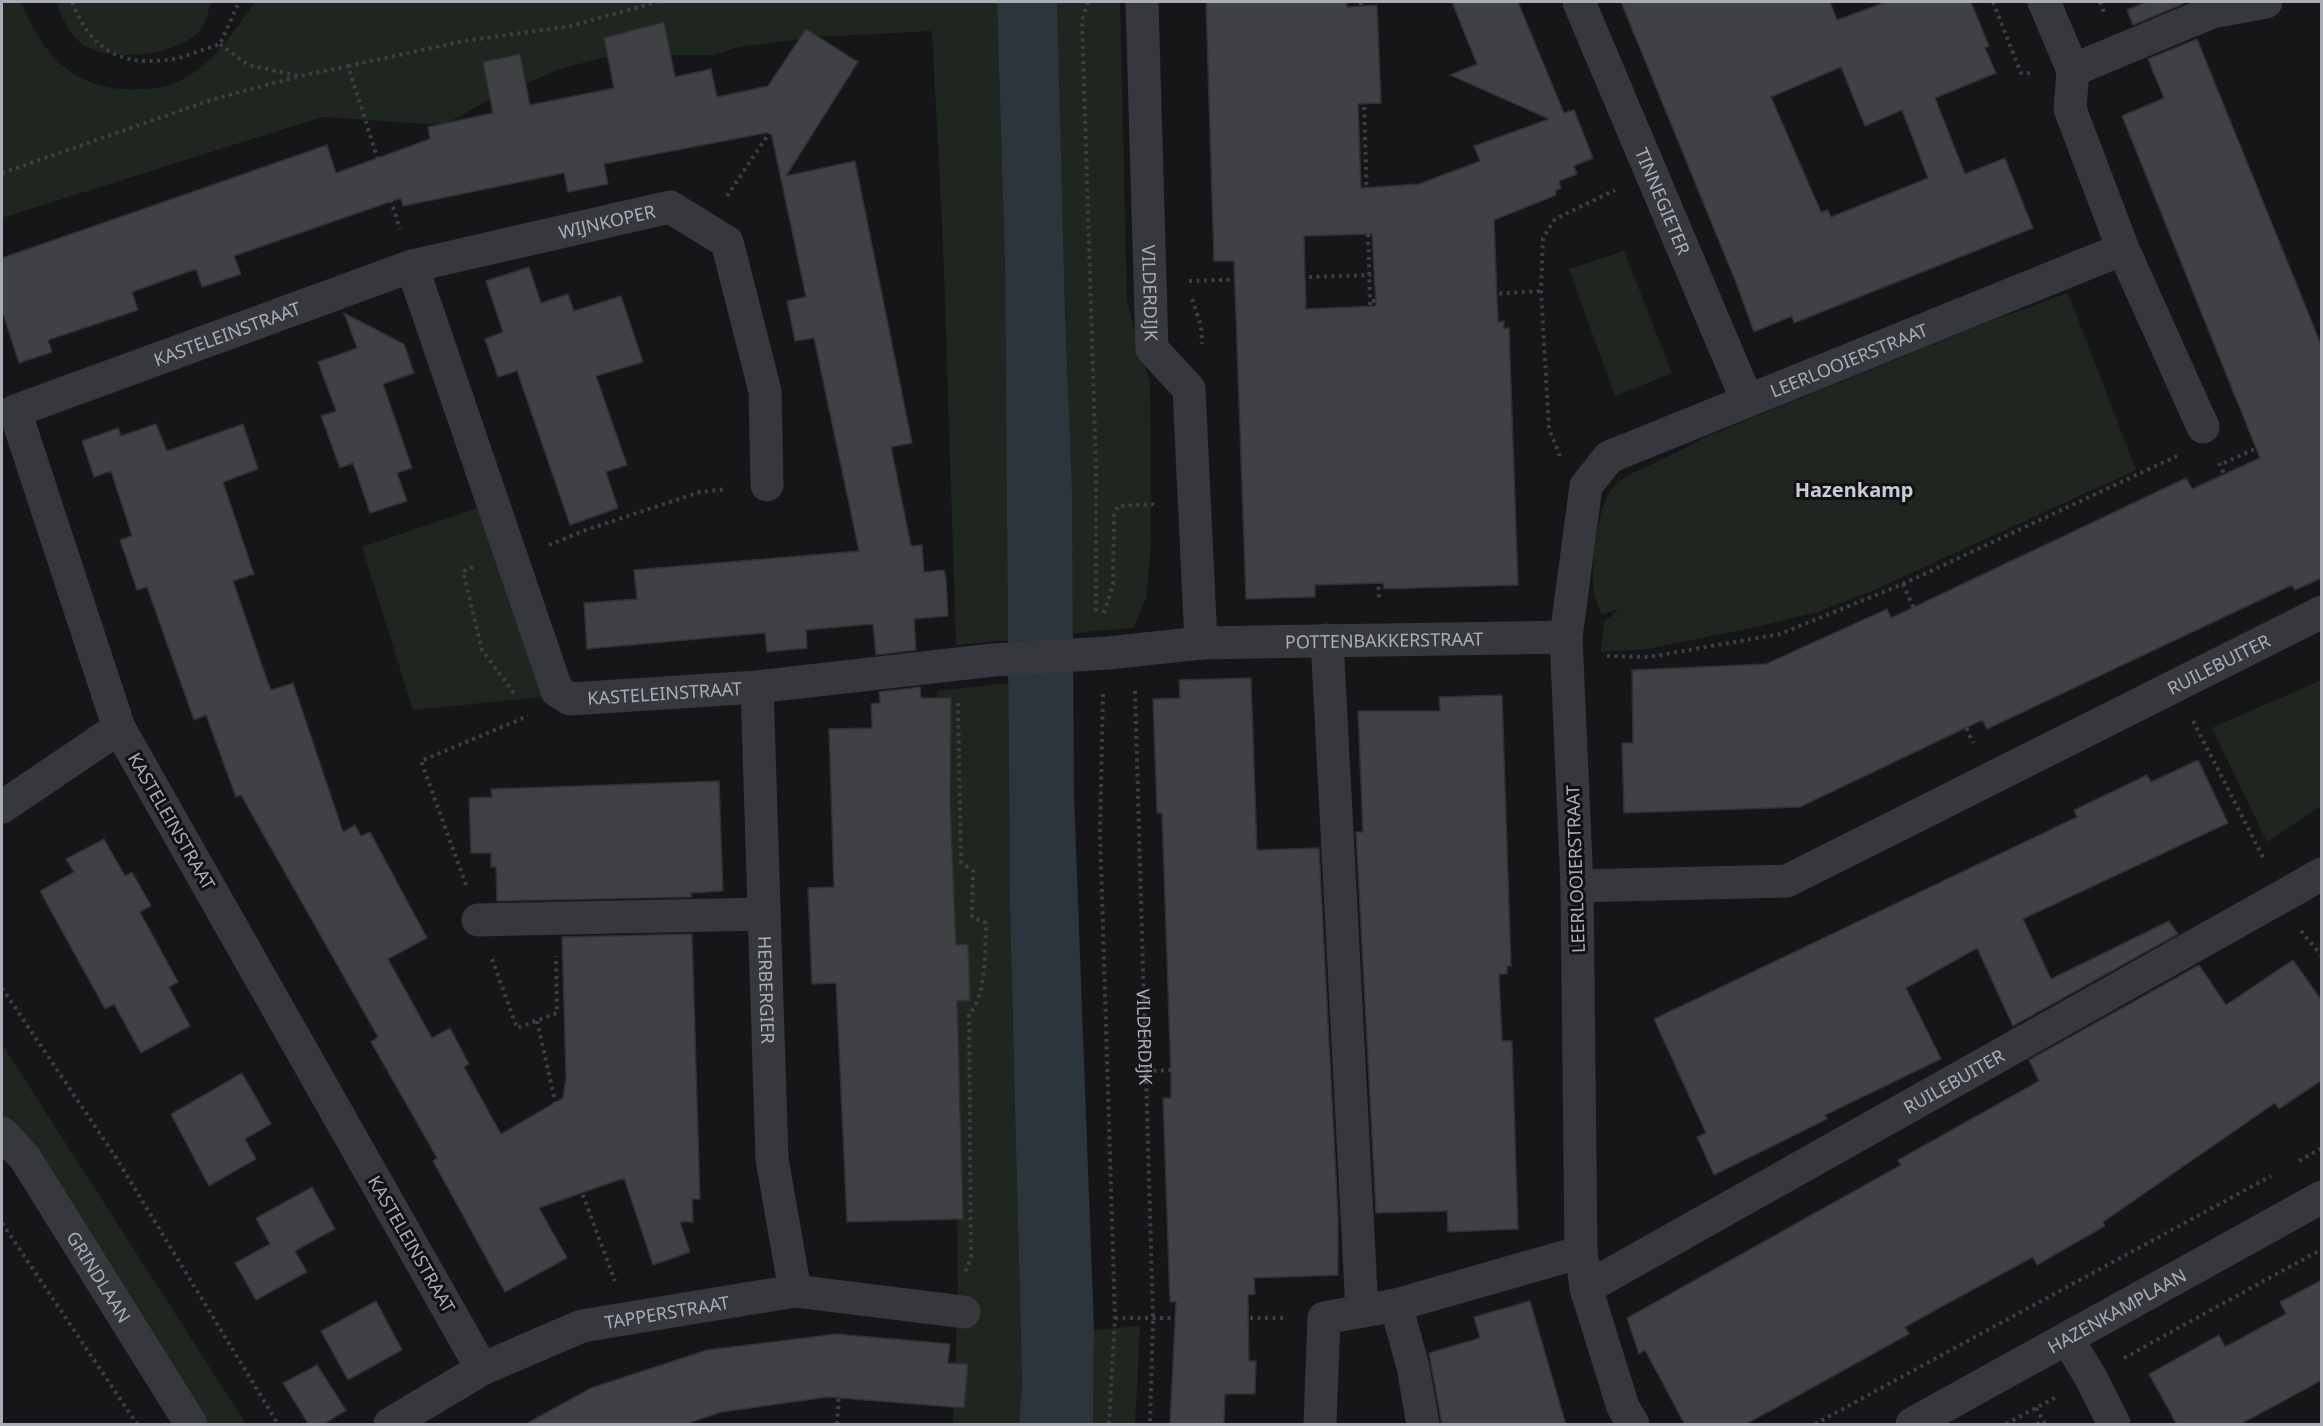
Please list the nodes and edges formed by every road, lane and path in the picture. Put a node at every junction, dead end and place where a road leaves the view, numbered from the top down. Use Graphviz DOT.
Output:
graph roads {
  1 [pos="72,2"];
  2 [pos="239,2"];
  3 [pos="657,2"];
  4 [pos="1088,2"];
  5 [pos="1142,2"];
  6 [pos="1361,2"];
  7 [pos="1579,2"];
  8 [pos="2044,2"];
  9 [pos="2266,2"];
  10 [pos="830,42"];
  11 [pos="220,44"];
  12 [pos="348,66"];
  13 [pos="2073,70"];
  14 [pos="299,76"];
  15 [pos="2,173"];
  16 [pos="1651,173"];
  17 [pos="705,229"];
  18 [pos="2122,249"];
  19 [pos="412,266"];
  20 [pos="1371,275"];
  21 [pos="1189,281"];
  22 [pos="1541,291"];
  23 [pos="1371,301"];
  24 [pos="1747,400"];
  25 [pos="2322,418"];
  26 [pos="2206,434"];
  27 [pos="2220,465"];
  28 [pos="767,485"];
  29 [pos="1586,486"];
  30 [pos="1195,503"];
  31 [pos="512,554"];
  32 [pos="1903,584"];
  33 [pos="2307,619"];
  34 [pos="1380,639"];
  35 [pos="1327,640"];
  36 [pos="1201,643"];
  37 [pos="1567,645"];
  38 [pos="1121,652"];
  39 [pos="957,664"];
  40 [pos="2175,685"];
  41 [pos="757,687"];
  42 [pos="1103,690"];
  43 [pos="517,696"];
  44 [pos="524,706"];
  45 [pos="119,728"];
  46 [pos="1989,779"];
  47 [pos="2,807"];
  48 [pos="2322,874"];
  49 [pos="1577,886"];
  50 [pos="2283,896"];
  51 [pos="764,914"];
  52 [pos="555,917"];
  53 [pos="478,920"];
  54 [pos="2,988"];
  55 [pos="537,1021"];
  56 [pos="1349,1065"];
  57 [pos="1146,1071"];
  58 [pos="2,1133"];
  59 [pos="2322,1148"];
  60 [pos="2298,1162"];
  61 [pos="2278,1173"];
  62 [pos="2322,1197"];
  63 [pos="2,1223"];
  64 [pos="2322,1249"];
  65 [pos="1581,1252"];
  66 [pos="1586,1288"];
  67 [pos="795,1291"];
  68 [pos="845,1297"];
  69 [pos="1396,1305"];
  70 [pos="1362,1311"];
  71 [pos="964,1312"];
  72 [pos="629,1318"];
  73 [pos="1115,1318"];
  74 [pos="1153,1318"];
  75 [pos="1324,1318"];
  76 [pos="2067,1338"];
  77 [pos="482,1369"];
  78 [pos="2091,1378"];
  79 [pos="2036,1408"];
  80 [pos="2042,1419"];
  81 [pos="137,1425"];
  82 [pos="191,1425"];
  83 [pos="278,1425"];
  84 [pos="390,1425"];
  85 [pos="837,1425"];
  86 [pos="1109,1425"];
  87 [pos="1150,1425"];
  88 [pos="1320,1425"];
  89 [pos="1423,1425"];
  90 [pos="1634,1425"];
  91 [pos="1815,1425"];
  92 [pos="1912,1425"];
  93 [pos="2006,1425"];
  94 [pos="2037,1425"];
  95 [pos="2045,1425"];
  96 [pos="2114,1425"];
  1 -- 11 [label="path"];
  2 -- 11 [label="path"];
  3 -- 12 [label="path"];
  4 -- 30 [label="path"];
  5 -- 30 [label="street, VILDERDIJK"];
  6 -- 20 [label="path"];
  7 -- 16 [label="street, TINNEGIETER"];
  8 -- 13 [label="street"];
  9 -- 13 [label="street"];
  10 -- 17 [label="path"];
  11 -- 14 [label="path"];
  12 -- 14 [label="path"];
  12 -- 19 [label="path"];
  13 -- 18 [label="street"];
  14 -- 15 [label="path"];
  16 -- 22 [label="path"];
  16 -- 24 [label="street, TINNEGIETER"];
  17 -- 19 [label="street, WIJNKOPER"];
  17 -- 28 [label="street, WIJNKOPER"];
  18 -- 24 [label="street, LEERLOOIERSTRAAT"];
  18 -- 26 [label="street"];
  19 -- 31 [label="street, KASTELEINSTRAAT"];
  19 -- 45 [label="street, KASTELEINSTRAAT"];
  20 -- 21 [label="path"];
  20 -- 23 [label="path"];
  22 -- 23 [label="path"];
  22 -- 29 [label="path"];
  23 -- 34 [label="path"];
  24 -- 29 [label="street, LEERLOOIERSTRAAT"];
  25 -- 27 [label="path"];
  26 -- 27 [label="path"];
  26 -- 32 [label="path"];
  27 -- 33 [label="path"];
  28 -- 31 [label="path"];
  29 -- 37 [label="street, LEERLOOIERSTRAAT"];
  30 -- 36 [label="street, VILDERDIJK"];
  31 -- 41 [label="street, KASTELEINSTRAAT"];
  31 -- 43 [label="path"];
  32 -- 37 [label="path"];
  32 -- 46 [label="path"];
  33 -- 40 [label="street, RUILEBUITER"];
  34 -- 35 [label="street, POTTENBAKKERSTRAAT"];
  34 -- 37 [label="street, POTTENBAKKERSTRAAT"];
  35 -- 36 [label="street, POTTENBAKKERSTRAAT"];
  35 -- 56 [label="street"];
  36 -- 38 [label="street, KASTELEINSTRAAT"];
  37 -- 49 [label="street, LEERLOOIERSTRAAT"];
  38 -- 39 [label="street, KASTELEINSTRAAT"];
  38 -- 57 [label="path, VILDERDIJK"];
  39 -- 41 [label="street, KASTELEINSTRAAT"];
  39 -- 71 [label="path"];
  40 -- 46 [label="street, RUILEBUITER"];
  40 -- 50 [label="path"];
  41 -- 51 [label="street, HERBERGIER"];
  42 -- 73 [label="path"];
  44 -- 53 [label="path"];
  45 -- 47 [label="street"];
  45 -- 77 [label="street, KASTELEINSTRAAT"];
  46 -- 49 [label="street, RUILEBUITER"];
  48 -- 50 [label="street, RUILEBUITER"];
  49 -- 65 [label="street, LEERLOOIERSTRAAT"];
  50 -- 66 [label="street, RUILEBUITER"];
  51 -- 52 [label="street"];
  51 -- 67 [label="street, HERBERGIER"];
  52 -- 53 [label="street"];
  52 -- 55 [label="path"];
  53 -- 55 [label="path"];
  54 -- 83 [label="path"];
  55 -- 72 [label="path"];
  56 -- 57 [label="path"];
  56 -- 70 [label="street"];
  57 -- 74 [label="path, VILDERDIJK"];
  58 -- 82 [label="street, GRINDLAAN"];
  59 -- 60 [label="path"];
  61 -- 91 [label="path"];
  62 -- 76 [label="street, HAZENKAMPLAAN"];
  63 -- 81 [label="path"];
  64 -- 78 [label="path"];
  65 -- 66 [label="street, LEERLOOIERSTRAAT"];
  65 -- 69 [label="street"];
  66 -- 90 [label="street, LEERLOOIERSTRAAT"];
  67 -- 68 [label="street, TAPPERSTRAAT"];
  67 -- 72 [label="street, TAPPERSTRAAT"];
  68 -- 71 [label="street, TAPPERSTRAAT"];
  68 -- 85 [label="path"];
  69 -- 70 [label="street"];
  69 -- 89 [label="street"];
  70 -- 75 [label="street"];
  72 -- 77 [label="street, TAPPERSTRAAT"];
  73 -- 74 [label="path"];
  73 -- 86 [label="path"];
  74 -- 75 [label="path"];
  74 -- 87 [label="path, VILDERDIJK"];
  75 -- 88 [label="street"];
  76 -- 78 [label="street"];
  76 -- 92 [label="street, HAZENKAMPLAAN"];
  77 -- 84 [label="street, TAPPERSTRAAT"];
  78 -- 79 [label="path"];
  78 -- 96 [label="street"];
  79 -- 80 [label="path"];
  79 -- 93 [label="path"];
  80 -- 94 [label="path"];
  80 -- 95 [label="path"];
}
